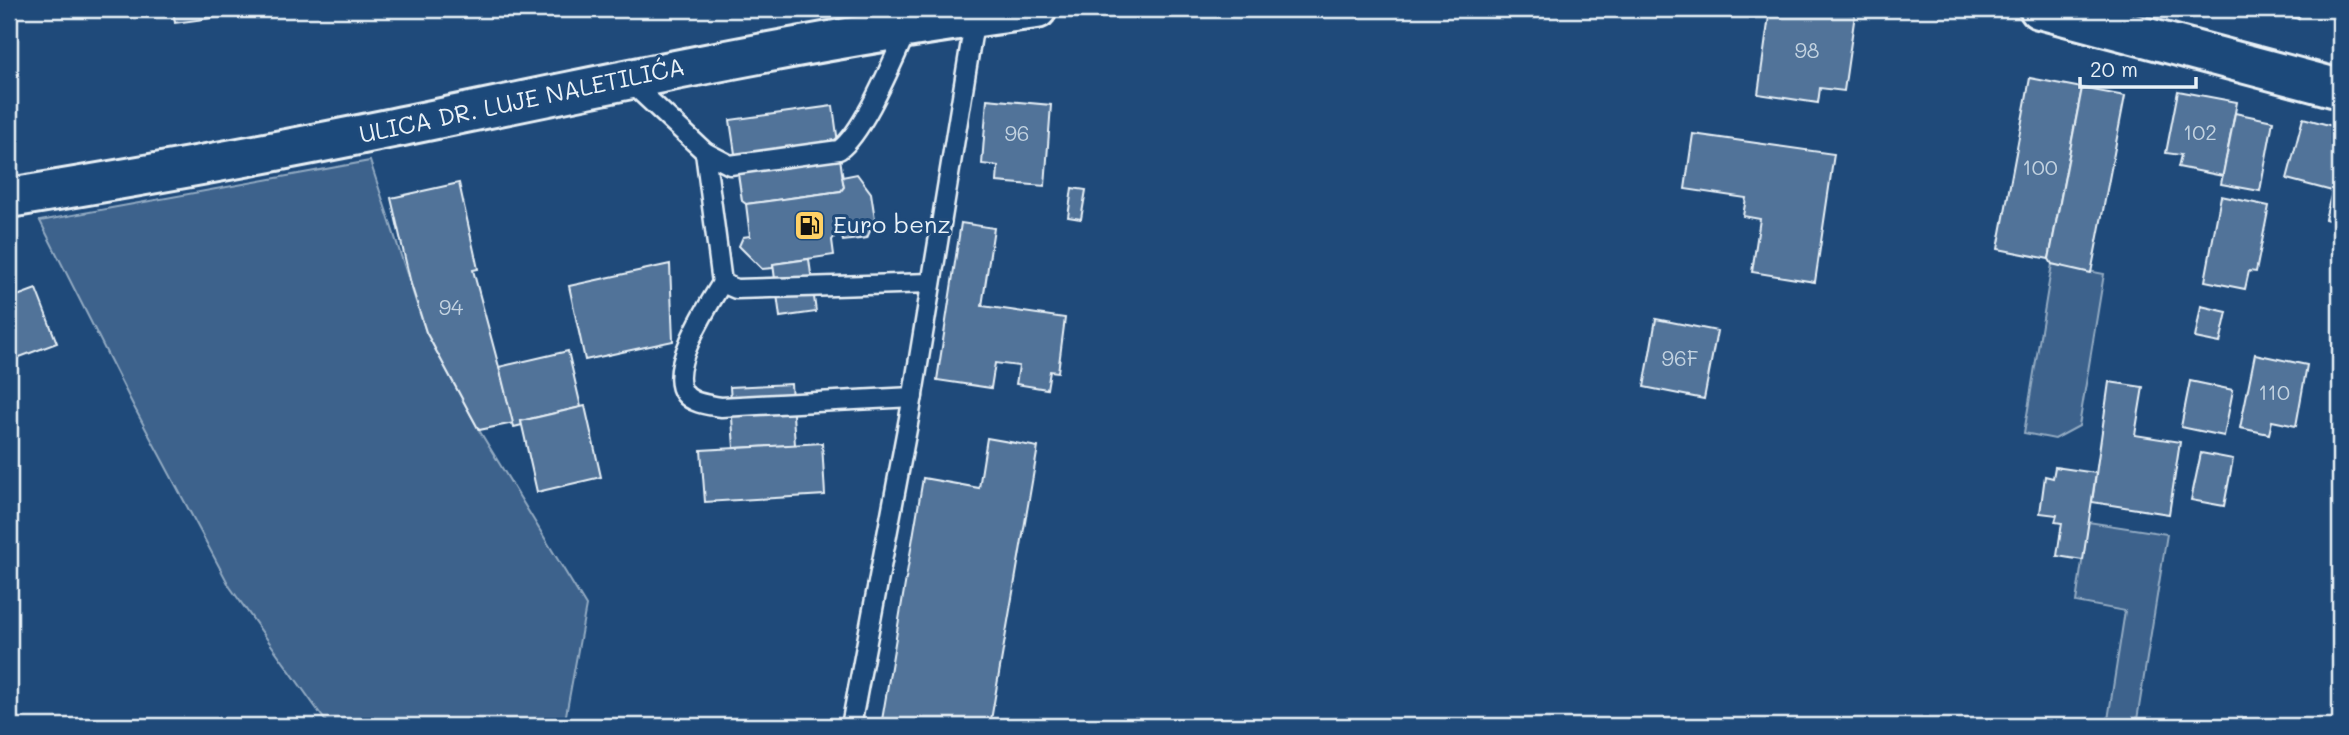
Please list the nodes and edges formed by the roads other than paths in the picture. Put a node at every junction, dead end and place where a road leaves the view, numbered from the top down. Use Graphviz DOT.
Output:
graph roads {
  1 [pos="1037,9"];
  2 [pos="2039,9"];
  3 [pos="975,17"];
  4 [pos="908,27"];
  5 [pos="628,79"];
  6 [pos="2340,89"];
  7 [pos="705,152"];
  8 [pos="9,198"];
  9 [pos="722,283"];
  10 [pos="931,283"];
  11 [pos="913,397"];
  12 [pos="851,726"];
  1 -- 3 [label="street, ULICA DR. LUJE NALETILIĆA"];
  2 -- 6 [label="street"];
  3 -- 4 [label="street, ULICA DR. LUJE NALETILIĆA"];
  3 -- 10 [label="lane"];
  4 -- 5 [label="street, ULICA DR. LUJE NALETILIĆA"];
  4 -- 7 [label="lane"];
  5 -- 7 [label="lane"];
  5 -- 8 [label="street, ULICA DR. LUJE NALETILIĆA"];
  7 -- 9 [label="lane"];
  9 -- 10 [label="lane"];
  9 -- 11 [label="lane"];
  10 -- 11 [label="lane"];
  11 -- 12 [label="lane"];
}
